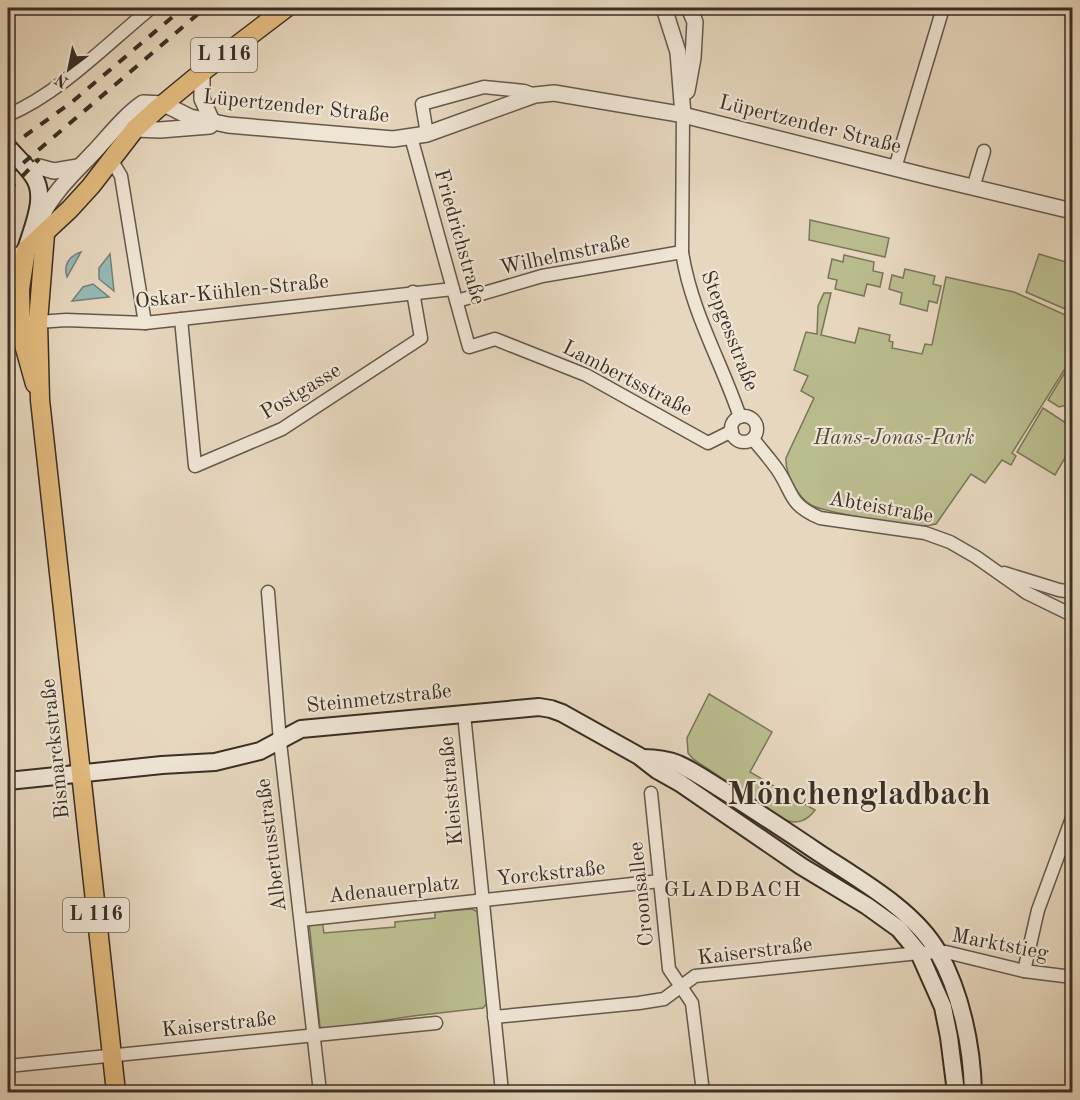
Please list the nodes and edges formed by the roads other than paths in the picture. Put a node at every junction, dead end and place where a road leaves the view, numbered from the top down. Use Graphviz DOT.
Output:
graph roads {
  1 [pos="151,8"];
  2 [pos="286,8"];
  3 [pos="664,8"];
  4 [pos="689,8"];
  5 [pos="943,8"];
  6 [pos="202,72"];
  7 [pos="535,95"];
  8 [pos="164,104"];
  9 [pos="8,115"];
  10 [pos="683,115"];
  11 [pos="212,121"];
  12 [pos="228,125"];
  13 [pos="135,129"];
  14 [pos="8,134"];
  15 [pos="419,136"];
  16 [pos="8,147"];
  17 [pos="984,151"];
  18 [pos="110,162"];
  19 [pos="39,167"];
  20 [pos="78,167"];
  21 [pos="895,168"];
  22 [pos="972,188"];
  23 [pos="48,202"];
  24 [pos="1072,211"];
  25 [pos="45,234"];
  26 [pos="26,250"];
  27 [pos="682,252"];
  28 [pos="8,264"];
  29 [pos="413,292"];
  30 [pos="455,295"];
  31 [pos="16,300"];
  32 [pos="181,319"];
  33 [pos="39,322"];
  34 [pos="145,323"];
  35 [pos="470,348"];
  36 [pos="40,400"];
  37 [pos="740,417"];
  38 [pos="732,431"];
  39 [pos="753,439"];
  40 [pos="996,571"];
  41 [pos="268,592"];
  42 [pos="1072,592"];
  43 [pos="1072,615"];
  44 [pos="464,714"];
  45 [pos="280,742"];
  46 [pos="643,758"];
  47 [pos="81,774"];
  48 [pos="8,781"];
  49 [pos="651,793"];
  50 [pos="1072,818"];
  51 [pos="660,881"];
  52 [pos="483,901"];
  53 [pos="301,920"];
  54 [pos="920,953"];
  55 [pos="938,953"];
  56 [pos="1024,971"];
  57 [pos="1072,977"];
  58 [pos="681,987"];
  59 [pos="494,1017"];
  60 [pos="436,1023"];
  61 [pos="313,1034"];
  62 [pos="112,1056"];
  63 [pos="8,1066"];
  64 [pos="116,1092"];
  65 [pos="320,1092"];
  66 [pos="502,1092"];
  67 [pos="703,1092"];
  68 [pos="956,1092"];
  69 [pos="973,1092"];
  1 -- 9 [label="street"];
  2 -- 6 [label="main road, L 116"];
  3 -- 10 [label="street"];
  4 -- 10 [label="street"];
  5 -- 21 [label="street"];
  6 -- 8 [label="main road, L 116"];
  6 -- 11 [label="street"];
  7 -- 10 [label="street, Lüpertzender Straße"];
  7 -- 15 [label="street, Lüpertzender Straße"];
  7 -- 15 [label="street, Lüpertzender Straße"];
  8 -- 11 [label="street, Lüpertzender Straße"];
  8 -- 13 [label="main road, L 116"];
  8 -- 20 [label="street"];
  10 -- 21 [label="street, Lüpertzender Straße"];
  10 -- 27 [label="street, Stepgesstraße"];
  11 -- 12 [label="street, Lüpertzender Straße"];
  12 -- 13 [label="street"];
  12 -- 15 [label="street, Lüpertzender Straße"];
  13 -- 18 [label="main road, L 116"];
  14 -- 19 [label="main road"];
  15 -- 30 [label="street, Friedrichstraße"];
  16 -- 26 [label="main road"];
  17 -- 22 [label="street"];
  18 -- 25 [label="main road, L 116"];
  18 -- 34 [label="street"];
  19 -- 20 [label="street"];
  19 -- 23 [label="main road"];
  20 -- 23 [label="street"];
  21 -- 22 [label="street, Lüpertzender Straße"];
  22 -- 24 [label="street, Lüpertzender Straße"];
  23 -- 25 [label="main road"];
  23 -- 26 [label="street"];
  25 -- 26 [label="main road, L 116"];
  25 -- 33 [label="main road, Bismarckstraße / L 116"];
  26 -- 28 [label="street"];
  26 -- 31 [label="main road, Bismarckstraße / L 116"];
  27 -- 30 [label="street, Wilhelmstraße"];
  27 -- 37 [label="street, Stepgesstraße"];
  29 -- 30 [label="street, Oskar-Kühlen-Straße"];
  29 -- 32 [label="street, Oskar-Kühlen-Straße"];
  29 -- 32 [label="street, Postgasse"];
  30 -- 35 [label="street, Friedrichstraße"];
  31 -- 33 [label="street"];
  31 -- 36 [label="main road, Bismarckstraße / L 116"];
  32 -- 34 [label="street, Oskar-Kühlen-Straße"];
  33 -- 34 [label="street, Oskar-Kühlen-Straße"];
  33 -- 36 [label="main road, Bismarckstraße / L 116"];
  35 -- 38 [label="street, Lambertsstraße"];
  36 -- 47 [label="main road, Bismarckstraße / L 116"];
  37 -- 38 [label="street"];
  37 -- 39 [label="street"];
  38 -- 39 [label="street"];
  39 -- 40 [label="street, Abteistraße"];
  40 -- 42 [label="street, Abteistraße"];
  40 -- 43 [label="street, Abteistraße"];
  41 -- 45 [label="street, Albertusstraße"];
  44 -- 45 [label="main road, Steinmetzstraße"];
  44 -- 46 [label="main road, Steinmetzstraße"];
  44 -- 52 [label="street, Kleiststraße"];
  45 -- 47 [label="main road, Steinmetzstraße"];
  45 -- 53 [label="street, Albertusstraße"];
  46 -- 54 [label="main road"];
  46 -- 55 [label="main road"];
  47 -- 48 [label="main road, Steinmetzstraße"];
  47 -- 62 [label="main road, Bismarckstraße / L 116"];
  49 -- 51 [label="street, Croonsallee"];
  50 -- 56 [label="street"];
  51 -- 52 [label="street, Yorckstraße"];
  51 -- 58 [label="street, Croonsallee"];
  52 -- 53 [label="street, Adenauerplatz"];
  52 -- 59 [label="street, Adenauerplatz"];
  53 -- 61 [label="street, Albertusstraße"];
  54 -- 55 [label="street, Marktstieg"];
  54 -- 58 [label="street, Kaiserstraße"];
  54 -- 68 [label="main road"];
  55 -- 56 [label="street, Marktstieg"];
  55 -- 69 [label="main road"];
  56 -- 57 [label="street, Marktstieg"];
  58 -- 59 [label="street, Kaiserstraße"];
  58 -- 67 [label="street, Croonsallee"];
  59 -- 66 [label="street, Adenauerplatz"];
  60 -- 61 [label="street, Kaiserstraße"];
  61 -- 62 [label="street, Kaiserstraße"];
  61 -- 65 [label="street, Albertusstraße"];
  62 -- 63 [label="street, Kaiserstraße"];
  62 -- 64 [label="main road, Bismarckstraße / L 116"];
}
